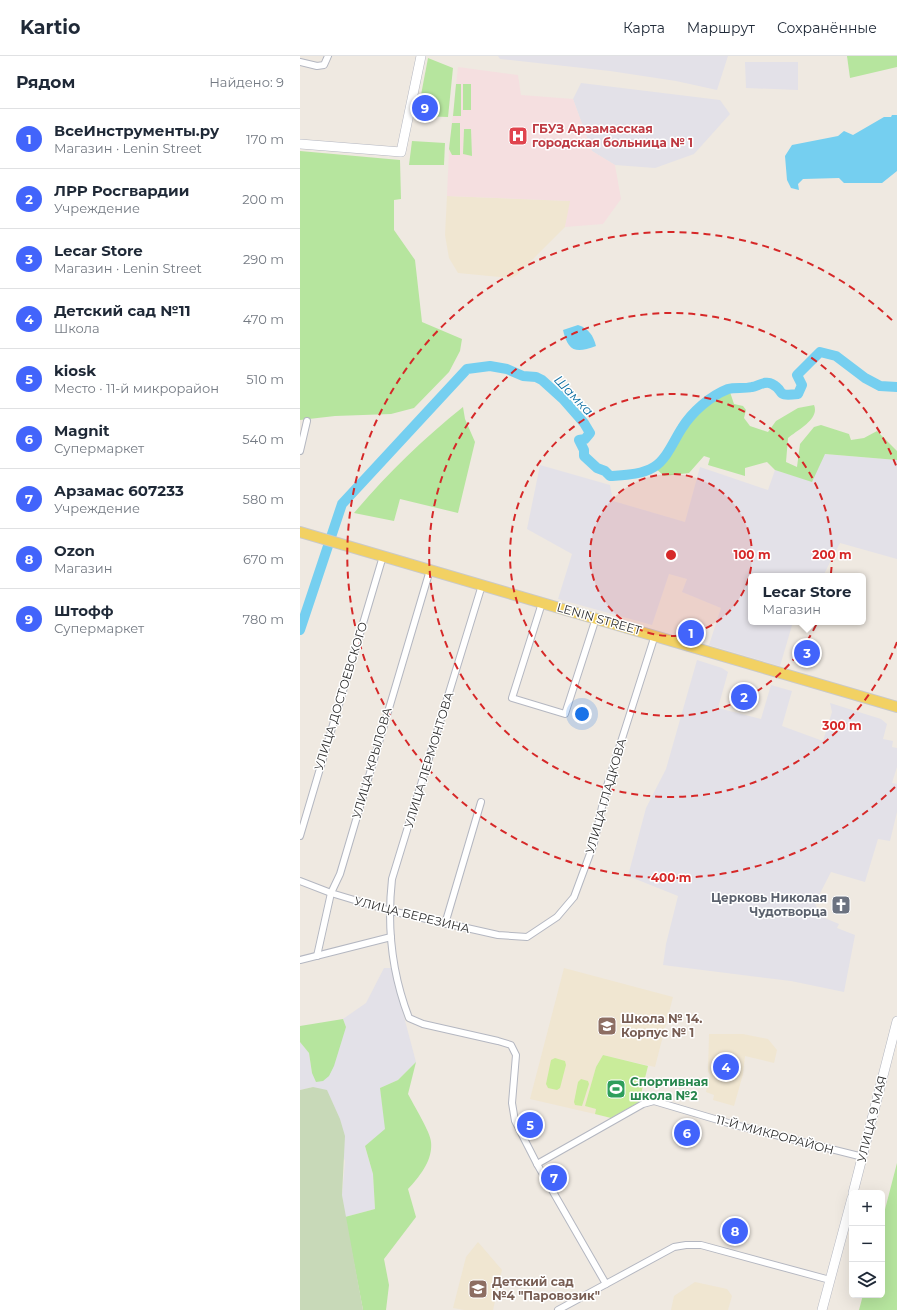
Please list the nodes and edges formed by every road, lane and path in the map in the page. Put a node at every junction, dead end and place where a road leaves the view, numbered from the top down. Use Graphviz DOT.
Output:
graph roads {
  1 [pos="328,56"];
  2 [pos="421,56"];
  3 [pos="300,62"];
  4 [pos="300,144"];
  5 [pos="307,421"];
  6 [pos="300,451"];
  7 [pos="300,532"];
  8 [pos="383,556"];
  9 [pos="430,570"];
  10 [pos="482,585"];
  11 [pos="542,603"];
  12 [pos="596,618"];
  13 [pos="655,635"];
  14 [pos="897,707"];
  15 [pos="481,802"];
  16 [pos="300,836"];
  17 [pos="300,881"];
  18 [pos="331,893"];
  19 [pos="391,911"];
  20 [pos="445,924"];
  21 [pos="391,937"];
  22 [pos="527,937"];
  23 [pos="317,956"];
  24 [pos="300,960"];
  25 [pos="897,1021"];
  26 [pos="863,1157"];
  27 [pos="537,1164"];
  28 [pos="854,1190"];
  29 [pos="849,1209"];
  30 [pos="830,1280"];
  31 [pos="606,1284"];
  32 [pos="558,1310"];
  33 [pos="822,1310"];
  1 -- 3 [label="street"];
  2 -- 4 [label="main road"];
  5 -- 6 [label="street"];
  7 -- 8 [label="main road, LENIN STREET"];
  8 -- 9 [label="main road, LENIN STREET"];
  8 -- 16 [label="street, УЛИЦА ДОСТОЕВСКОГО"];
  9 -- 10 [label="main road, LENIN STREET"];
  9 -- 18 [label="street, УЛИЦА КРЫЛОВА"];
  10 -- 11 [label="main road, LENIN STREET"];
  10 -- 19 [label="street, УЛИЦА ЛЕРМОНТОВА"];
  11 -- 12 [label="main road, LENIN STREET"];
  11 -- 12 [label="street"];
  12 -- 13 [label="main road, LENIN STREET"];
  13 -- 14 [label="main road, LENIN STREET"];
  13 -- 22 [label="street, УЛИЦА ГЛАДКОВА"];
  15 -- 20 [label="street"];
  17 -- 18 [label="street, УЛИЦА БЕРЕЗИНА"];
  18 -- 19 [label="street, УЛИЦА БЕРЕЗИНА"];
  18 -- 23 [label="street, УЛИЦА КРЫЛОВА"];
  19 -- 20 [label="street, УЛИЦА БЕРЕЗИНА"];
  19 -- 21 [label="street, УЛИЦА ЛЕРМОНТОВА"];
  20 -- 22 [label="street, УЛИЦА БЕРЕЗИНА"];
  21 -- 23 [label="street"];
  21 -- 27 [label="street"];
  23 -- 24 [label="street"];
  25 -- 26 [label="main road, УЛИЦА 9 МАЯ"];
  26 -- 27 [label="street, 11-Й МИКРОРАЙОН"];
  26 -- 28 [label="main road, УЛИЦА 9 МАЯ"];
  27 -- 31 [label="street"];
  29 -- 30 [label="main road"];
  30 -- 31 [label="street"];
  30 -- 33 [label="main road"];
  31 -- 32 [label="street"];
}
